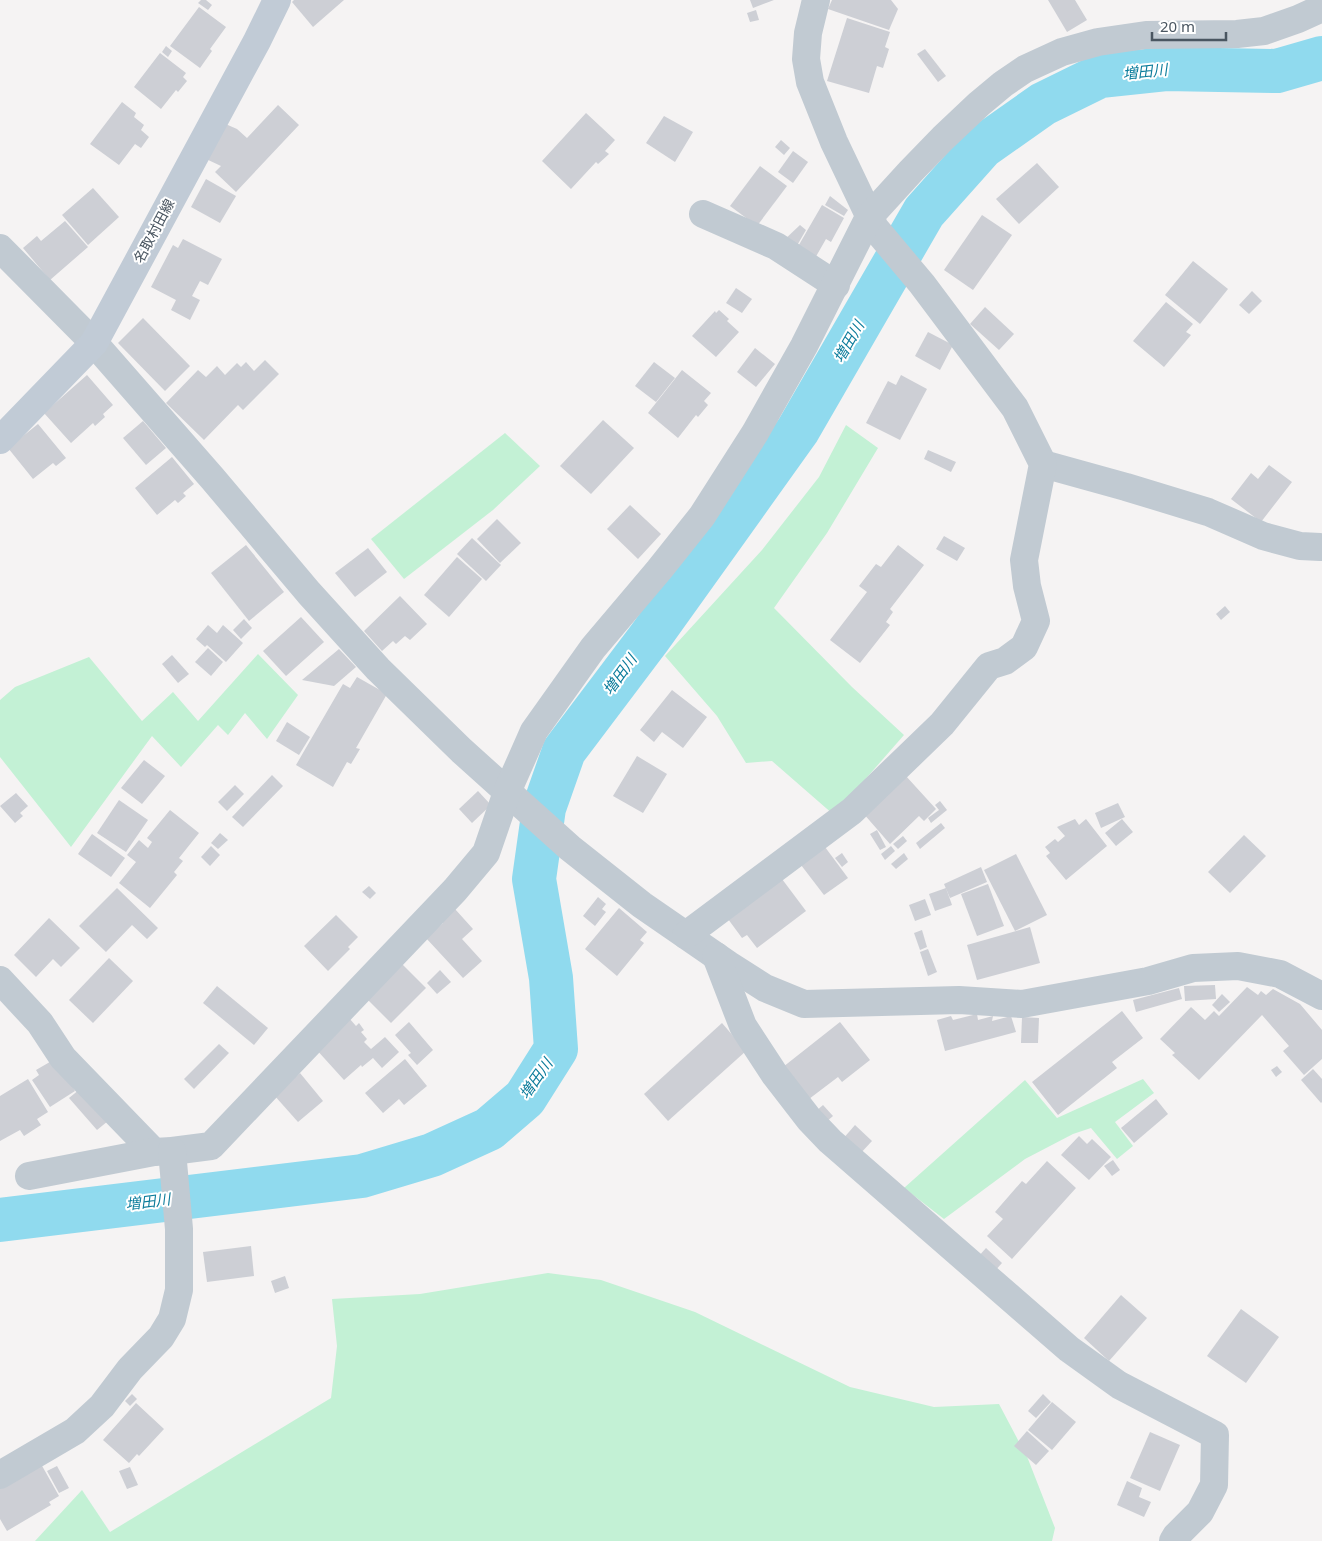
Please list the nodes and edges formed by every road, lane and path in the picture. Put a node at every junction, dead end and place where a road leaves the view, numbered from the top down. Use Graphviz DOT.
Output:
graph roads {
  1 [pos="277,0"];
  2 [pos="816,0"];
  3 [pos="1322,8"];
  4 [pos="703,214"];
  5 [pos="872,222"];
  6 [pos="0,248"];
  7 [pos="836,285"];
  8 [pos="94,343"];
  9 [pos="0,440"];
  10 [pos="1044,464"];
  11 [pos="1320,547"];
  12 [pos="512,796"];
  13 [pos="686,935"];
  14 [pos="716,956"];
  15 [pos="0,980"];
  16 [pos="1322,996"];
  17 [pos="166,1155"];
  18 [pos="29,1176"];
  19 [pos="0,1475"];
  20 [pos="1173,1541"];
  1 -- 8 [label="main road, 名取村田線"];
  2 -- 5 [label="street"];
  3 -- 5 [label="street"];
  4 -- 7 [label="street"];
  5 -- 7 [label="street"];
  5 -- 10 [label="street"];
  6 -- 8 [label="street"];
  7 -- 12 [label="street"];
  8 -- 9 [label="main road, 名取村田線"];
  8 -- 12 [label="street"];
  10 -- 11 [label="street"];
  10 -- 13 [label="street"];
  12 -- 13 [label="street"];
  12 -- 17 [label="street"];
  13 -- 14 [label="street"];
  14 -- 16 [label="street"];
  14 -- 20 [label="street"];
  15 -- 17 [label="street"];
  17 -- 18 [label="street"];
  17 -- 19 [label="street"];
}
